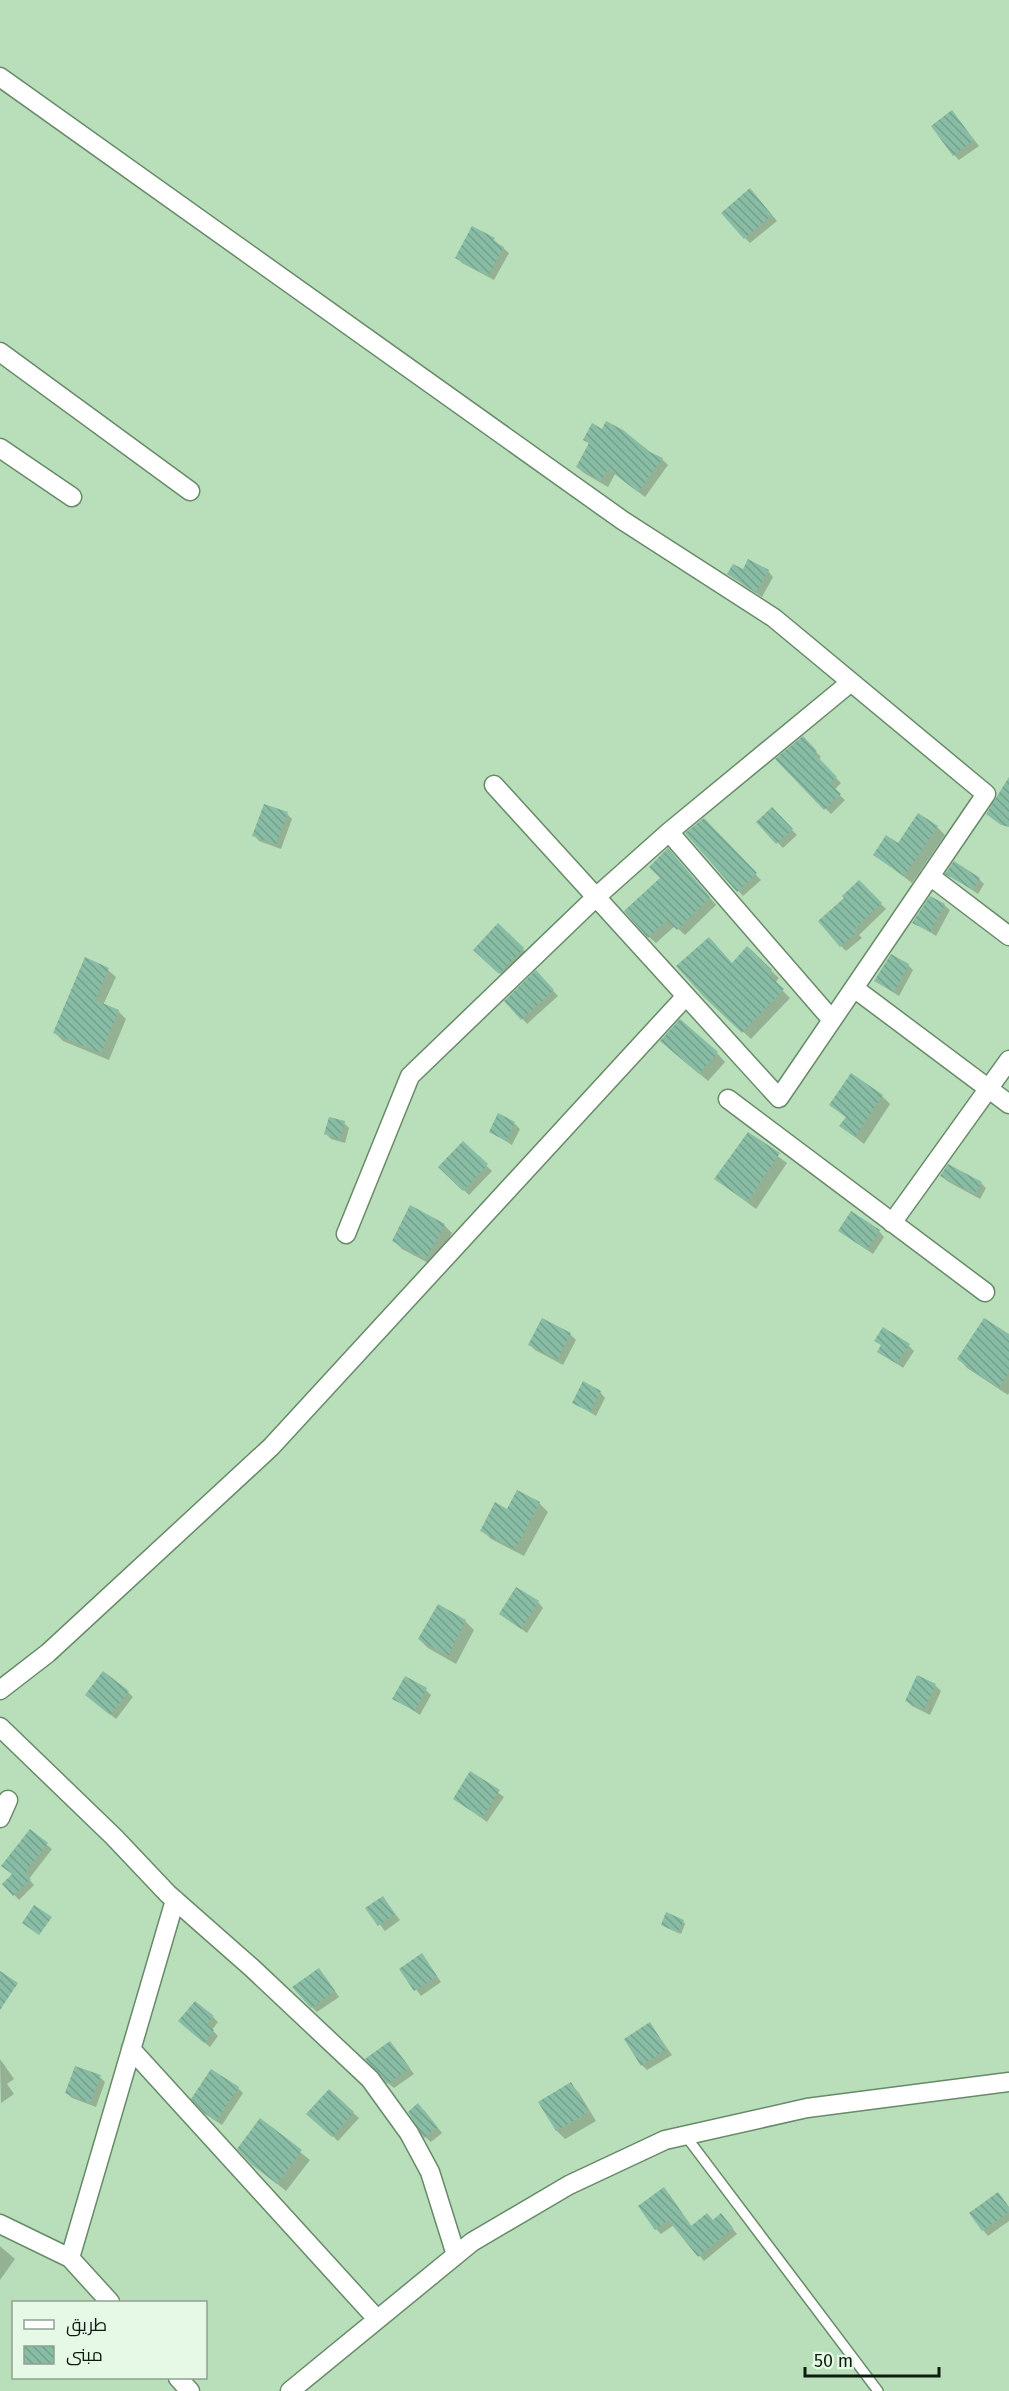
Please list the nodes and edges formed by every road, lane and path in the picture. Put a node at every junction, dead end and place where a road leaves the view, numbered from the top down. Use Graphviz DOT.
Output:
graph roads {
  1 [pos="0,77"];
  2 [pos="0,352"];
  3 [pos="0,448"];
  4 [pos="190,490"];
  5 [pos="72,497"];
  6 [pos="851,682"];
  7 [pos="494,785"];
  8 [pos="669,832"];
  9 [pos="930,876"];
  10 [pos="596,897"];
  11 [pos="1009,936"];
  12 [pos="854,988"];
  13 [pos="686,996"];
  14 [pos="832,1020"];
  15 [pos="1009,1060"];
  16 [pos="988,1089"];
  17 [pos="728,1099"];
  18 [pos="1009,1104"];
  19 [pos="892,1222"];
  20 [pos="346,1234"];
  21 [pos="985,1292"];
  22 [pos="0,1690"];
  23 [pos="0,1727"];
  24 [pos="8,1800"];
  25 [pos="0,1818"];
  26 [pos="175,1900"];
  27 [pos="131,2049"];
  28 [pos="1009,2082"];
  29 [pos="685,2135"];
  30 [pos="0,2224"];
  31 [pos="456,2255"];
  32 [pos="70,2258"];
  33 [pos="109,2301"];
  34 [pos="377,2319"];
  35 [pos="179,2379"];
  36 [pos="190,2391"];
  37 [pos="290,2391"];
  38 [pos="878,2391"];
  1 -- 6 [label="street"];
  2 -- 4 [label="street"];
  3 -- 5 [label="street"];
  6 -- 8 [label="street"];
  6 -- 9 [label="street"];
  7 -- 10 [label="street"];
  8 -- 10 [label="street"];
  8 -- 14 [label="street"];
  9 -- 11 [label="street"];
  9 -- 12 [label="street"];
  10 -- 13 [label="street"];
  10 -- 20 [label="street"];
  12 -- 14 [label="street"];
  12 -- 16 [label="street"];
  13 -- 14 [label="street"];
  13 -- 22 [label="street"];
  15 -- 16 [label="street"];
  16 -- 18 [label="street"];
  16 -- 19 [label="street"];
  17 -- 19 [label="street"];
  19 -- 21 [label="street"];
  23 -- 26 [label="street"];
  24 -- 25 [label="street"];
  26 -- 27 [label="street"];
  26 -- 31 [label="street"];
  27 -- 32 [label="street"];
  27 -- 34 [label="street"];
  28 -- 29 [label="street"];
  29 -- 31 [label="street"];
  29 -- 38 [label="lane"];
  30 -- 32 [label="street"];
  31 -- 34 [label="street"];
  32 -- 33 [label="street"];
  34 -- 37 [label="street"];
  35 -- 36 [label="street"];
}
